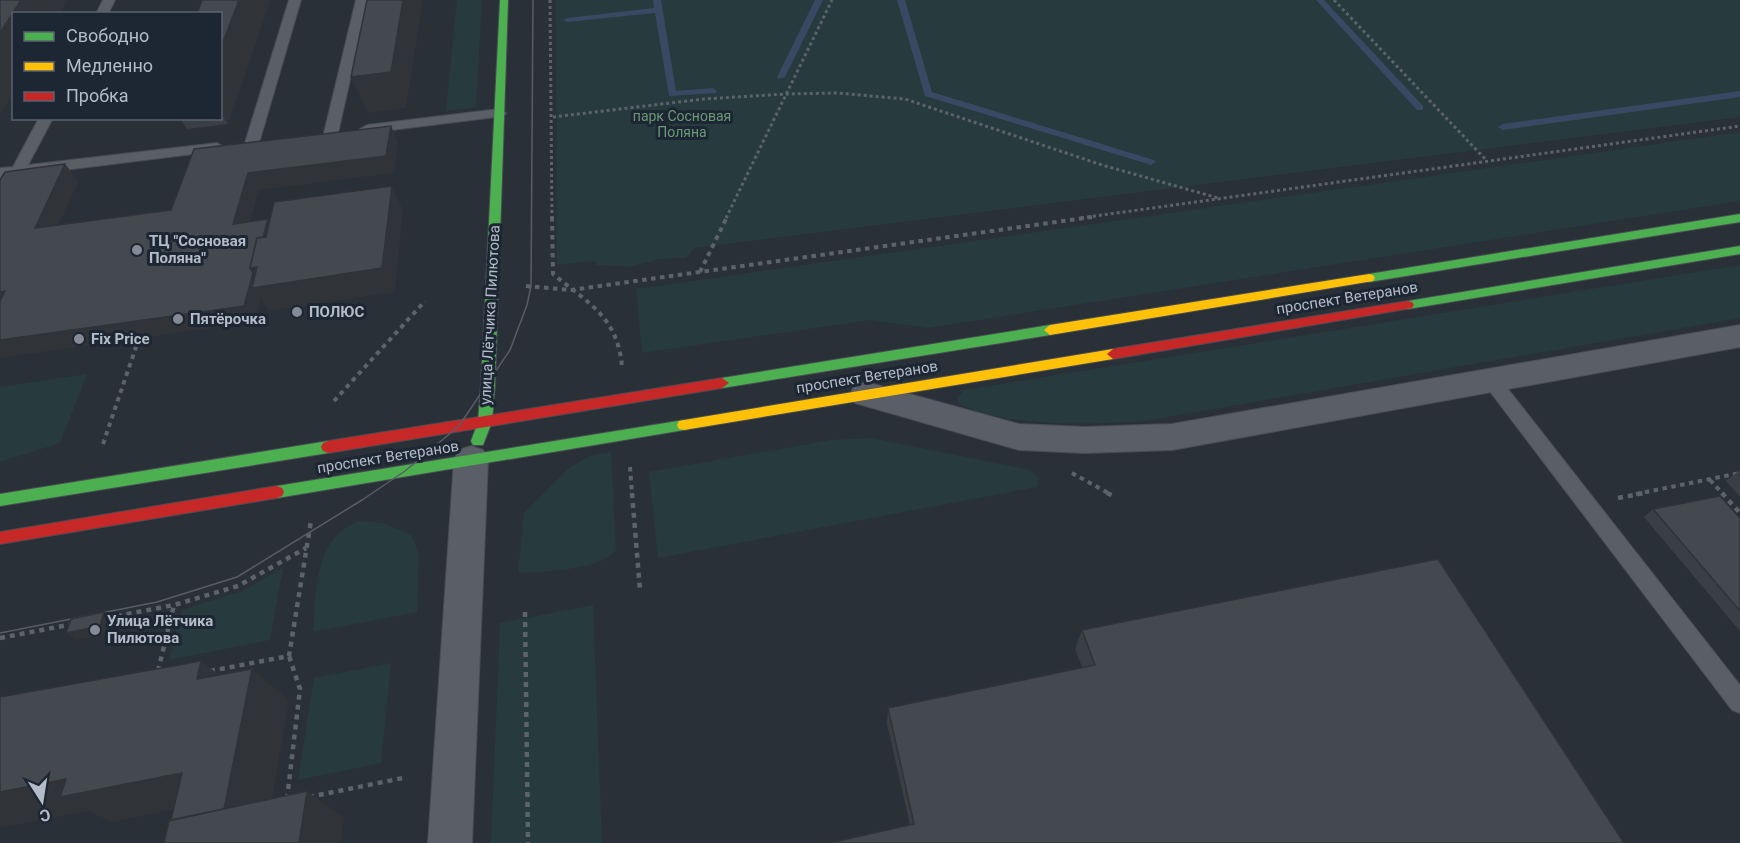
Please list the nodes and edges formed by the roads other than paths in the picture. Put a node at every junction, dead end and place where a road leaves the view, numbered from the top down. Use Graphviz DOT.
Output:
graph roads {
  1 [pos="295,0"];
  2 [pos="362,0"];
  3 [pos="504,0"];
  4 [pos="499,113"];
  5 [pos="45,120"];
  6 [pos="18,171"];
  7 [pos="0,173"];
  8 [pos="1740,218"];
  9 [pos="1740,250"];
  10 [pos="1740,336"];
  11 [pos="1491,380"];
  12 [pos="866,394"];
  13 [pos="485,422"];
  14 [pos="471,460"];
  15 [pos="0,500"];
  16 [pos="0,538"];
  17 [pos="1740,702"];
  18 [pos="450,843"];
  1 -- 6 [label="lane"];
  2 -- 4 [label="lane"];
  3 -- 4 [label="main road, улица Лётчика Пилютова"];
  4 -- 13 [label="main road, улица Лётчика Пилютова"];
  5 -- 6 [label="lane"];
  6 -- 7 [label="lane"];
  8 -- 13 [label="main road, проспект Ветеранов"];
  9 -- 12 [label="main road, проспект Ветеранов"];
  10 -- 11 [label="street"];
  11 -- 12 [label="street"];
  11 -- 17 [label="lane"];
  12 -- 14 [label="main road, проспект Ветеранов"];
  13 -- 14 [label="main road, улица Лётчика Пилютова"];
  13 -- 15 [label="main road, проспект Ветеранов"];
  14 -- 16 [label="main road, проспект Ветеранов"];
  14 -- 18 [label="street, улица Лётчика Пилютова"];
}
